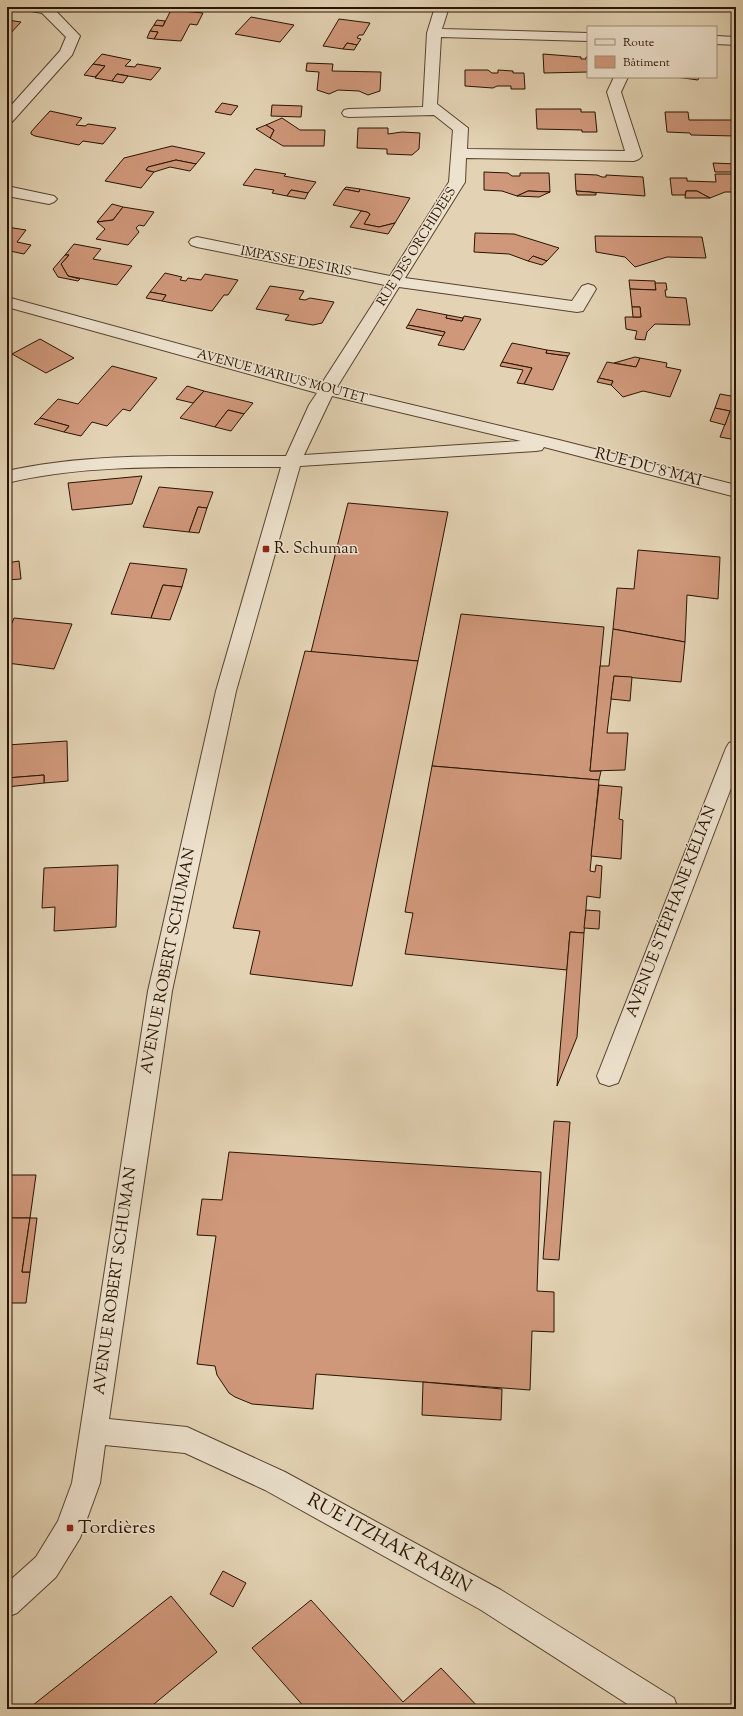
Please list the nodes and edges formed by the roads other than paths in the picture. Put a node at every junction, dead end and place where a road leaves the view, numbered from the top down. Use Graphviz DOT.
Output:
graph roads {
  1 [pos="31,7"];
  2 [pos="442,7"];
  3 [pos="434,34"];
  4 [pos="587,37"];
  5 [pos="717,40"];
  6 [pos="736,41"];
  7 [pos="621,78"];
  8 [pos="437,111"];
  9 [pos="349,113"];
  10 [pos="7,119"];
  11 [pos="459,152"];
  12 [pos="7,191"];
  13 [pos="49,199"];
  14 [pos="197,242"];
  15 [pos="395,282"];
  16 [pos="588,289"];
  17 [pos="7,302"];
  18 [pos="327,390"];
  19 [pos="559,445"];
  20 [pos="292,461"];
  21 [pos="7,477"];
  22 [pos="736,491"];
  23 [pos="736,748"];
  24 [pos="609,1076"];
  25 [pos="95,1431"];
  26 [pos="10,1601"];
  27 [pos="663,1709"];
  1 -- 10 [label="street"];
  2 -- 3 [label="street"];
  3 -- 4 [label="street"];
  3 -- 8 [label="street"];
  5 -- 6 [label="street"];
  7 -- 11 [label="street"];
  8 -- 9 [label="street"];
  8 -- 11 [label="street, RUE DES ORCHIDÉES"];
  11 -- 15 [label="street, RUE DES ORCHIDÉES"];
  12 -- 13 [label="street"];
  14 -- 15 [label="street, IMPASSE DES IRIS"];
  15 -- 16 [label="street, IMPASSE DES IRIS"];
  15 -- 18 [label="street, RUE DES ORCHIDÉES"];
  17 -- 18 [label="street, AVENUE MARIUS MOUTET"];
  18 -- 19 [label="street, AVENUE MARIUS MOUTET"];
  18 -- 20 [label="street, AVENUE ROBERT SCHUMAN"];
  19 -- 20 [label="street"];
  19 -- 22 [label="street, RUE DU 8 MAI"];
  20 -- 21 [label="street"];
  20 -- 25 [label="street, AVENUE ROBERT SCHUMAN"];
  23 -- 24 [label="street, AVENUE STÉPHANE KÉLIAN"];
  25 -- 26 [label="street, AVENUE ROBERT SCHUMAN"];
  25 -- 27 [label="street, RUE ITZHAK RABIN"];
}
